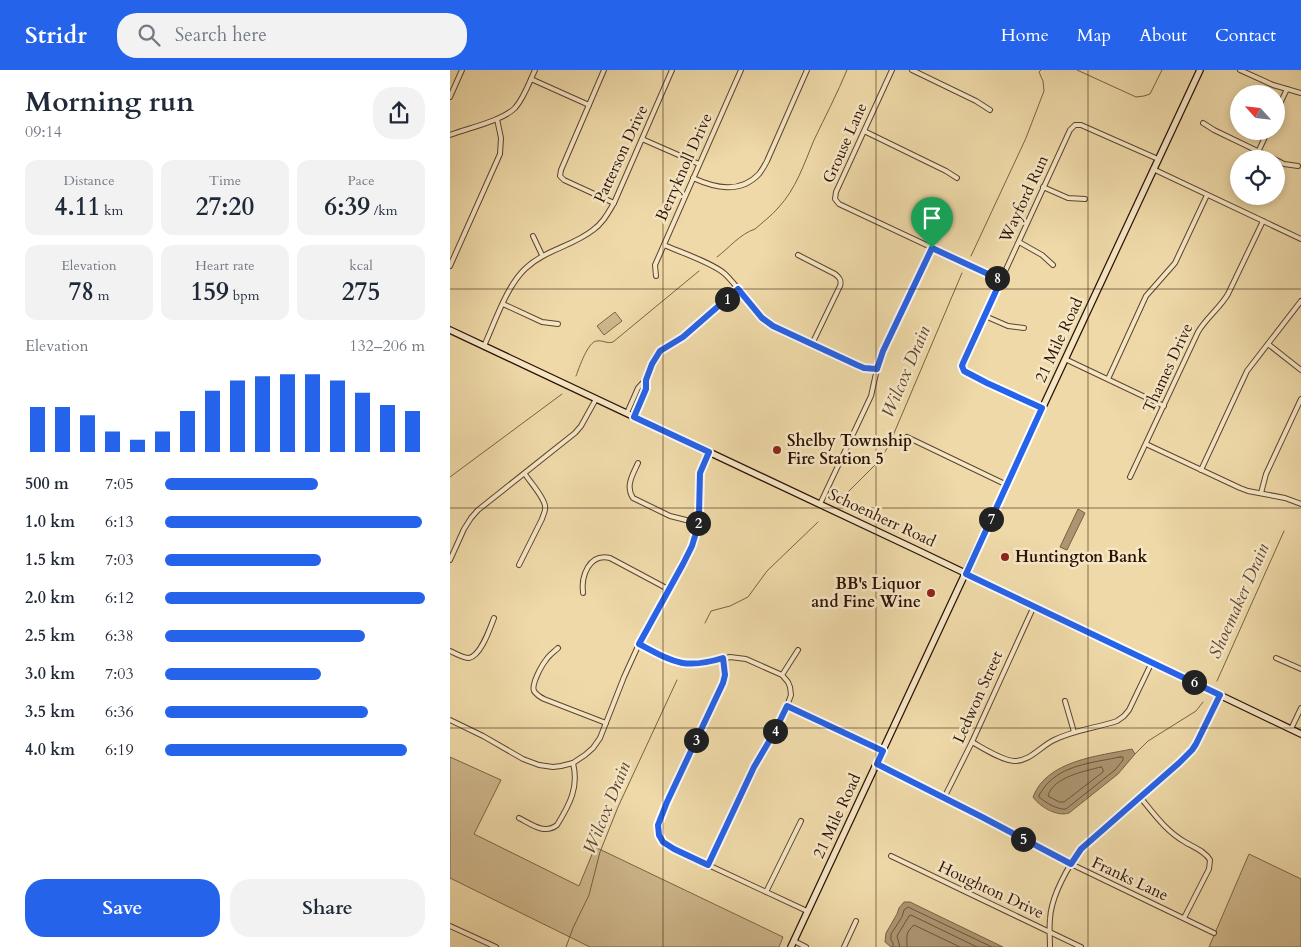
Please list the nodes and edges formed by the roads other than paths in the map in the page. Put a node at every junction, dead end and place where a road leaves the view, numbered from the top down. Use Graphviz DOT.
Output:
graph roads {
  1 [pos="462,70"];
  2 [pos="535,70"];
  3 [pos="604,70"];
  4 [pos="672,70"];
  5 [pos="741,70"];
  6 [pos="807,70"];
  7 [pos="892,70"];
  8 [pos="912,70"];
  9 [pos="1200,70"];
  10 [pos="1240,70"];
  11 [pos="531,79"];
  12 [pos="1287,89"];
  13 [pos="1285,93"];
  14 [pos="1301,93"];
  15 [pos="450,97"];
  16 [pos="589,105"];
  17 [pos="990,110"];
  18 [pos="497,119"];
  19 [pos="1203,123"];
  20 [pos="864,131"];
  21 [pos="451,133"];
  22 [pos="642,139"];
  23 [pos="1254,150"];
  24 [pos="1158,159"];
  25 [pos="699,164"];
  26 [pos="1285,164"];
  27 [pos="1298,166"];
  28 [pos="1154,169"];
  29 [pos="693,178"];
  30 [pos="957,178"];
  31 [pos="1043,187"];
  32 [pos="1208,195"];
  33 [pos="1086,199"];
  34 [pos="614,203"];
  35 [pos="1263,221"];
  36 [pos="533,236"];
  37 [pos="1301,239"];
  38 [pos="1019,242"];
  39 [pos="664,245"];
  40 [pos="932,248"];
  41 [pos="798,255"];
  42 [pos="542,256"];
  43 [pos="1053,265"];
  44 [pos="450,266"];
  45 [pos="656,276"];
  46 [pos="1001,280"];
  47 [pos="738,289"];
  48 [pos="1301,301"];
  49 [pos="503,304"];
  50 [pos="985,316"];
  51 [pos="558,324"];
  52 [pos="1024,328"];
  53 [pos="450,330"];
  54 [pos="812,344"];
  55 [pos="1268,344"];
  56 [pos="484,346"];
  57 [pos="1065,359"];
  58 [pos="877,369"];
  59 [pos="1301,370"];
  60 [pos="1108,379"];
  61 [pos="646,380"];
  62 [pos="596,399"];
  63 [pos="1301,399"];
  64 [pos="1164,406"];
  65 [pos="1042,408"];
  66 [pos="627,413"];
  67 [pos="634,417"];
  68 [pos="907,437"];
  69 [pos="1146,444"];
  70 [pos="709,452"];
  71 [pos="638,463"];
  72 [pos="1201,470"];
  73 [pos="525,474"];
  74 [pos="1130,477"];
  75 [pos="1007,484"];
  76 [pos="1261,493"];
  77 [pos="820,504"];
  78 [pos="1301,504"];
  79 [pos="698,523"];
  80 [pos="450,560"];
  81 [pos="519,565"];
  82 [pos="966,574"];
  83 [pos="668,589"];
  84 [pos="583,593"];
  85 [pos="1034,606"];
  86 [pos="494,618"];
  87 [pos="639,644"];
  88 [pos="558,648"];
  89 [pos="450,650"];
  90 [pos="798,650"];
  91 [pos="723,658"];
  92 [pos="1276,658"];
  93 [pos="1152,662"];
  94 [pos="1301,669"];
  95 [pos="782,675"];
  96 [pos="1220,695"];
  97 [pos="1065,701"];
  98 [pos="787,706"];
  99 [pos="1301,708"];
  100 [pos="450,720"];
  101 [pos="606,723"];
  102 [pos="1291,729"];
  103 [pos="1074,732"];
  104 [pos="1301,734"];
  105 [pos="972,742"];
  106 [pos="883,751"];
  107 [pos="573,763"];
  108 [pos="877,764"];
  109 [pos="944,798"];
  110 [pos="1140,798"];
  111 [pos="519,818"];
  112 [pos="801,821"];
  113 [pos="891,856"];
  114 [pos="1071,864"];
  115 [pos="708,865"];
  116 [pos="766,892"];
  117 [pos="807,911"];
  118 [pos="1184,918"];
  119 [pos="856,921"];
  120 [pos="450,926"];
  121 [pos="1050,932"];
  122 [pos="1214,933"];
  123 [pos="794,941"];
  124 [pos="496,947"];
  125 [pos="790,947"];
  126 [pos="806,947"];
  127 [pos="844,947"];
  128 [pos="1050,947"];
  129 [pos="1081,947"];
  1 -- 15 [label="street"];
  2 -- 11 [label="street"];
  3 -- 16 [label="street"];
  4 -- 22 [label="street, Patterson Drive"];
  5 -- 25 [label="street, Berryknoll Drive"];
  6 -- 29 [label="street"];
  7 -- 20 [label="street, Grouse Lane"];
  8 -- 17 [label="street"];
  9 -- 24 [label="street, 21 Mile Road"];
  10 -- 12 [label="street"];
  11 -- 16 [label="street"];
  11 -- 18 [label="street"];
  12 -- 13 [label="street"];
  12 -- 14 [label="street"];
  16 -- 34 [label="street"];
  18 -- 21 [label="street"];
  18 -- 44 [label="street"];
  19 -- 23 [label="street"];
  20 -- 30 [label="street"];
  20 -- 40 [label="street, Grouse Lane"];
  22 -- 25 [label="street"];
  22 -- 34 [label="street, Patterson Drive"];
  24 -- 28 [label="street, 21 Mile Road"];
  24 -- 31 [label="street, Wayford Run"];
  25 -- 29 [label="street, Berryknoll Drive"];
  26 -- 27 [label="street"];
  28 -- 32 [label="street"];
  28 -- 57 [label="street, 21 Mile Road"];
  29 -- 39 [label="street, Berryknoll Drive"];
  31 -- 33 [label="street"];
  31 -- 38 [label="street, Wayford Run"];
  32 -- 35 [label="street"];
  32 -- 60 [label="street"];
  34 -- 42 [label="street, Patterson Drive"];
  35 -- 37 [label="street"];
  35 -- 64 [label="street, Thames Drive"];
  36 -- 42 [label="street"];
  38 -- 43 [label="street"];
  38 -- 46 [label="street, Wayford Run"];
  39 -- 45 [label="street, Berryknoll Drive"];
  39 -- 47 [label="street"];
  40 -- 46 [label="street"];
  40 -- 58 [label="street"];
  41 -- 54 [label="street"];
  42 -- 49 [label="street, Patterson Drive"];
  46 -- 50 [label="street, Wayford Run"];
  47 -- 54 [label="street"];
  47 -- 61 [label="street"];
  48 -- 55 [label="street"];
  49 -- 51 [label="street"];
  49 -- 56 [label="street, Patterson Drive"];
  50 -- 52 [label="street"];
  50 -- 65 [label="street, Wayford Run"];
  53 -- 56 [label="street, Schoenherr Road"];
  54 -- 58 [label="street"];
  55 -- 59 [label="street"];
  55 -- 72 [label="street"];
  56 -- 62 [label="street, Schoenherr Road"];
  57 -- 60 [label="street"];
  57 -- 65 [label="street, 21 Mile Road"];
  58 -- 77 [label="street"];
  60 -- 64 [label="street"];
  61 -- 66 [label="street"];
  61 -- 67 [label="street"];
  62 -- 66 [label="street, Schoenherr Road"];
  62 -- 73 [label="street"];
  63 -- 76 [label="street"];
  64 -- 69 [label="street, Thames Drive"];
  65 -- 75 [label="street, 21 Mile Road"];
  66 -- 67 [label="street, Schoenherr Road"];
  67 -- 70 [label="street, Schoenherr Road"];
  68 -- 75 [label="street"];
  69 -- 72 [label="street"];
  69 -- 74 [label="street, Thames Drive"];
  70 -- 77 [label="street, Schoenherr Road"];
  70 -- 79 [label="street"];
  71 -- 79 [label="street"];
  72 -- 76 [label="street"];
  73 -- 80 [label="street"];
  73 -- 81 [label="street"];
  75 -- 82 [label="street, 21 Mile Road"];
  76 -- 78 [label="street"];
  77 -- 82 [label="street, Schoenherr Road"];
  79 -- 83 [label="street"];
  82 -- 85 [label="street, Schoenherr Road"];
  82 -- 106 [label="street, 21 Mile Road"];
  83 -- 84 [label="street"];
  83 -- 87 [label="street"];
  85 -- 93 [label="street, Schoenherr Road"];
  85 -- 105 [label="street, Ledwon Street"];
  86 -- 89 [label="street"];
  87 -- 91 [label="street"];
  87 -- 101 [label="street"];
  88 -- 101 [label="street"];
  90 -- 95 [label="street"];
  91 -- 95 [label="street"];
  91 -- 115 [label="street"];
  92 -- 94 [label="street"];
  93 -- 96 [label="street, Schoenherr Road"];
  93 -- 103 [label="street"];
  95 -- 98 [label="street"];
  96 -- 102 [label="street, Schoenherr Road"];
  96 -- 110 [label="street"];
  97 -- 103 [label="street"];
  98 -- 106 [label="street"];
  98 -- 115 [label="street"];
  99 -- 102 [label="street"];
  100 -- 107 [label="street"];
  101 -- 107 [label="street"];
  102 -- 104 [label="street, Schoenherr Road"];
  103 -- 105 [label="street"];
  105 -- 109 [label="street, Ledwon Street"];
  106 -- 108 [label="street, 21 Mile Road"];
  107 -- 111 [label="street"];
  108 -- 109 [label="street, Franks Lane"];
  108 -- 117 [label="street, 21 Mile Road"];
  109 -- 114 [label="street, Franks Lane"];
  110 -- 114 [label="street"];
  110 -- 118 [label="street"];
  112 -- 116 [label="street"];
  113 -- 121 [label="street, Houghton Drive"];
  114 -- 118 [label="street, Franks Lane"];
  114 -- 121 [label="street"];
  115 -- 116 [label="street"];
  116 -- 117 [label="street"];
  117 -- 123 [label="street, 21 Mile Road"];
  118 -- 122 [label="street, Franks Lane"];
  119 -- 127 [label="street"];
  120 -- 124 [label="street"];
  121 -- 128 [label="street"];
  121 -- 129 [label="street, Houghton Drive"];
  123 -- 125 [label="street, 21 Mile Road"];
  123 -- 126 [label="street"];
}
